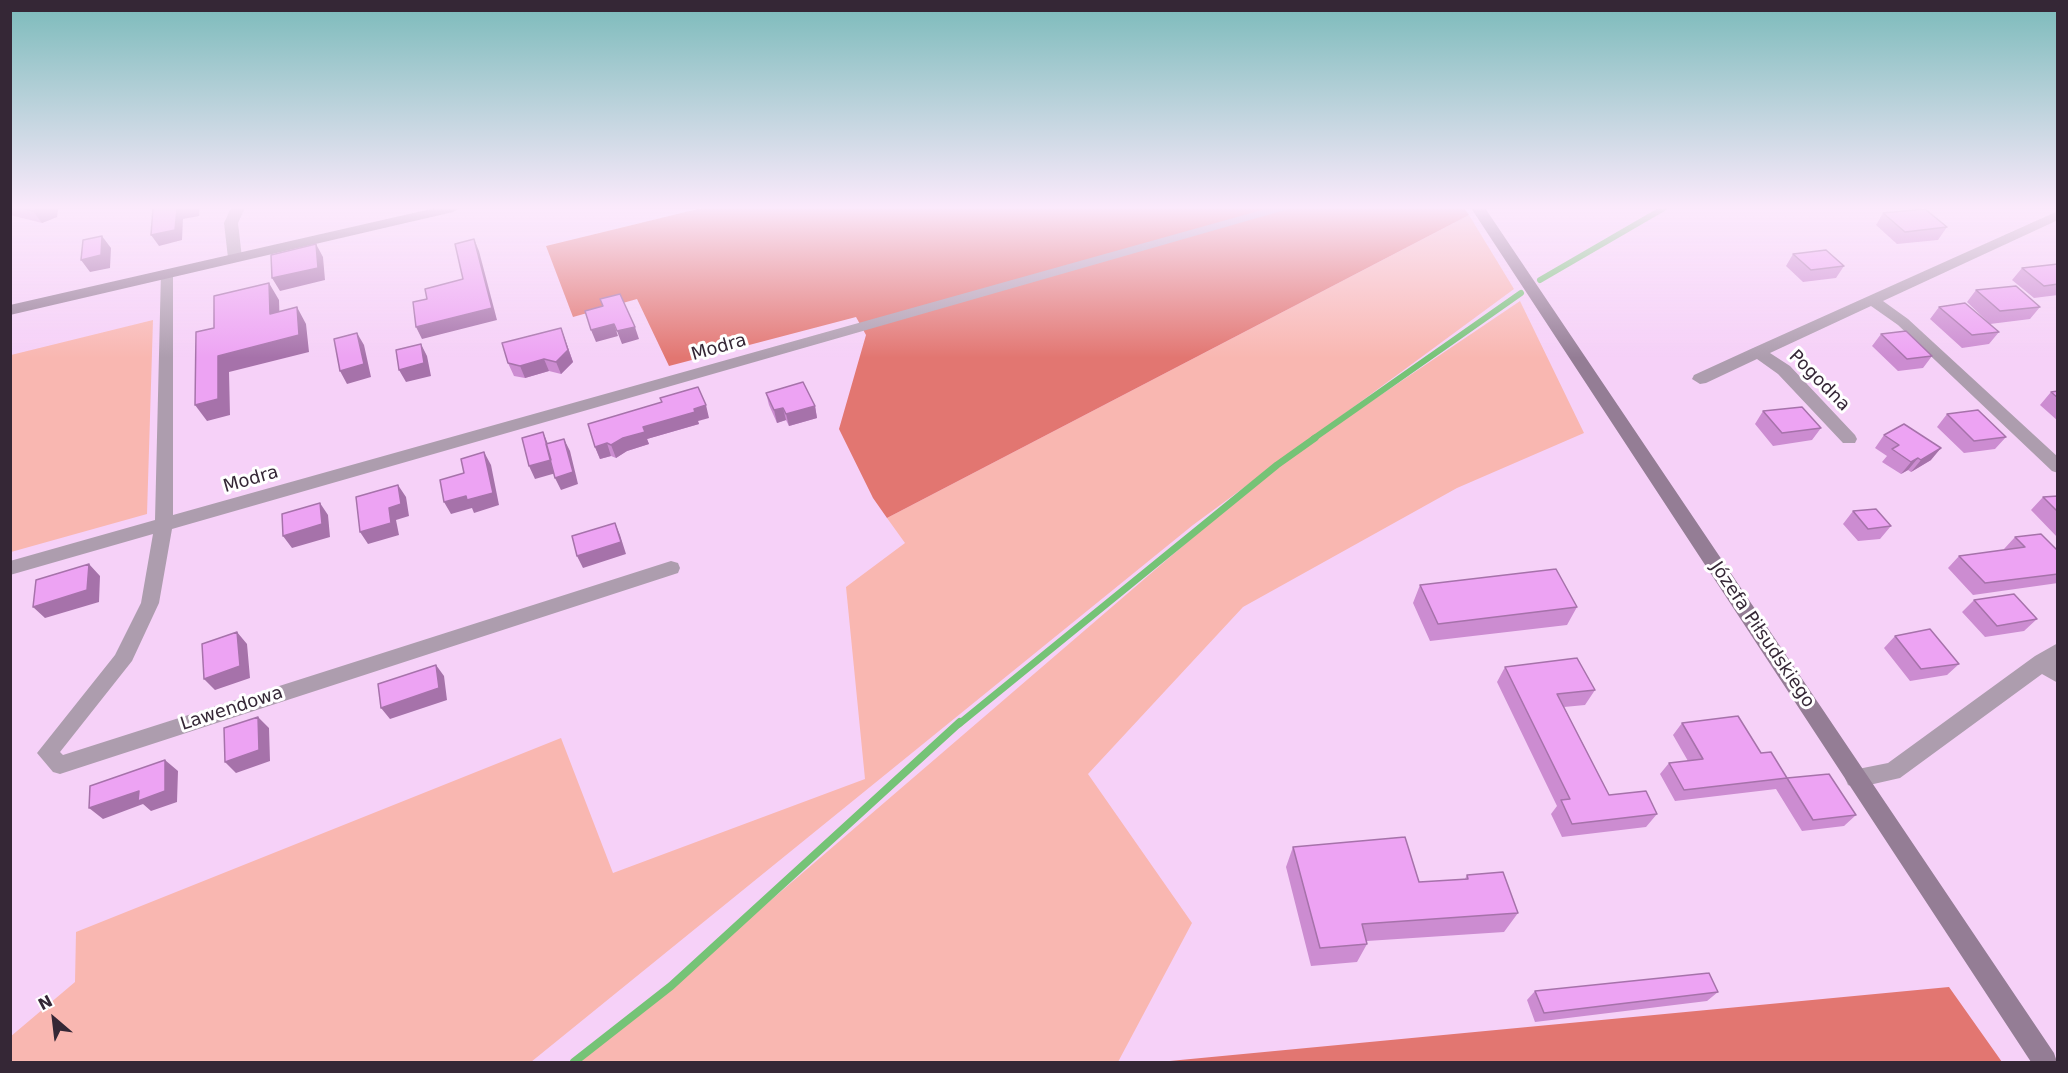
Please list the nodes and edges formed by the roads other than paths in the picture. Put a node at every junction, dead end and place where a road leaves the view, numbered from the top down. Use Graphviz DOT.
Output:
graph roads {
  1 [pos="236,258"];
  2 [pos="1108,258"];
  3 [pos="1511,258"];
  4 [pos="1963,258"];
  5 [pos="166,274"];
  6 [pos="1872,300"];
  7 [pos="10,310"];
  8 [pos="1758,352"];
  9 [pos="1700,379"];
  10 [pos="1849,440"];
  11 [pos="2058,467"];
  12 [pos="164,525"];
  13 [pos="10,568"];
  14 [pos="671,568"];
  15 [pos="2052,663"];
  16 [pos="1856,778"];
  17 [pos="2045,1062"];
  1 -- 5 [label="main road"];
  2 -- 12 [label="street, Modra"];
  3 -- 16 [label="main road, Józefa Piłsudskiego"];
  4 -- 6 [label="street, Pogodna"];
  5 -- 7 [label="main road"];
  5 -- 12 [label="street"];
  6 -- 8 [label="street, Pogodna"];
  6 -- 11 [label="street"];
  8 -- 9 [label="street, Pogodna"];
  8 -- 10 [label="street, Pogodna"];
  12 -- 13 [label="street, Modra"];
  12 -- 14 [label="street, Lawendowa"];
  15 -- 16 [label="street"];
  16 -- 17 [label="main road, Józefa Piłsudskiego"];
}
